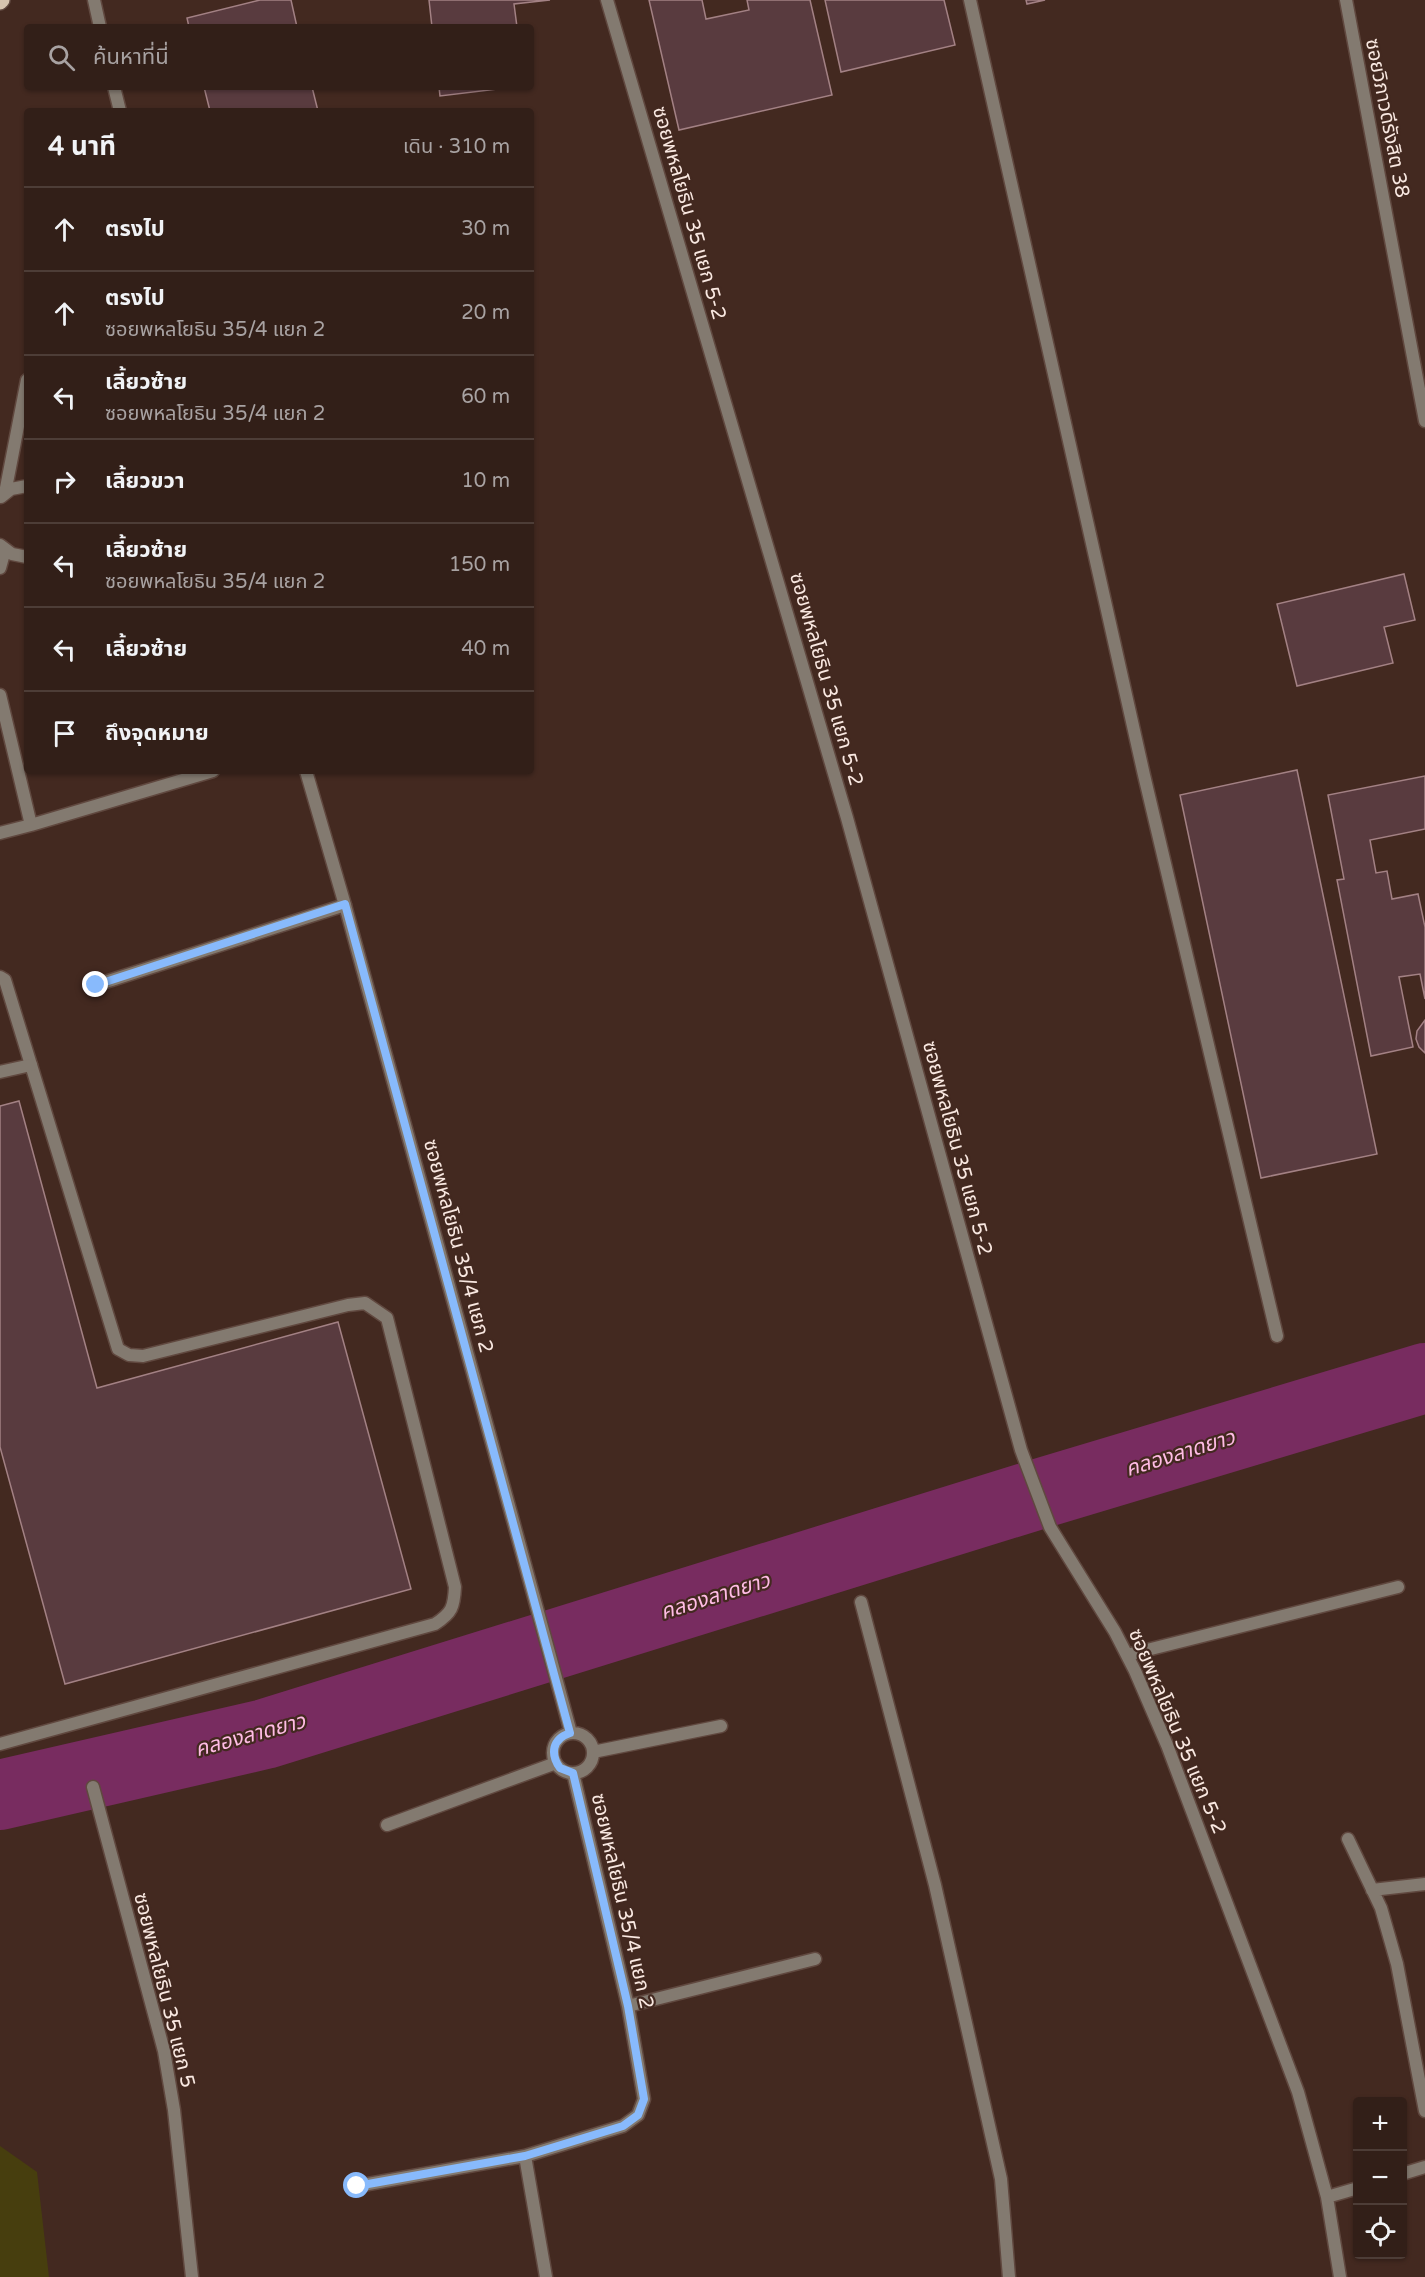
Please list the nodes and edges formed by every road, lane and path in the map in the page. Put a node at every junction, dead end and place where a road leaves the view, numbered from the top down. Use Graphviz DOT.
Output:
graph roads {
  1 [pos="94,0"];
  2 [pos="607,0"];
  3 [pos="970,0"];
  4 [pos="1346,0"];
  5 [pos="99,24"];
  6 [pos="115,90"];
  7 [pos="119,108"];
  8 [pos="24,394"];
  9 [pos="1425,421"];
  10 [pos="24,486"];
  11 [pos="3,495"];
  12 [pos="3,548"];
  13 [pos="24,557"];
  14 [pos="0,568"];
  15 [pos="0,695"];
  16 [pos="203,774"];
  17 [pos="307,774"];
  18 [pos="31,825"];
  19 [pos="0,832"];
  20 [pos="345,904"];
  21 [pos="0,977"];
  22 [pos="96,985"];
  23 [pos="31,1065"];
  24 [pos="0,1072"];
  25 [pos="1277,1336"];
  26 [pos="1398,1587"];
  27 [pos="861,1602"];
  28 [pos="1127,1655"];
  29 [pos="721,1726"];
  30 [pos="570,1733"];
  31 [pos="0,1744"];
  32 [pos="593,1752"];
  33 [pos="556,1763"];
  34 [pos="573,1773"];
  35 [pos="93,1787"];
  36 [pos="387,1825"];
  37 [pos="1348,1839"];
  38 [pos="1425,1884"];
  39 [pos="1372,1890"];
  40 [pos="815,1959"];
  41 [pos="628,2006"];
  42 [pos="1425,2111"];
  43 [pos="525,2156"];
  44 [pos="1425,2167"];
  45 [pos="1407,2172"];
  46 [pos="357,2186"];
  47 [pos="1353,2189"];
  48 [pos="1327,2197"];
  49 [pos="192,2277"];
  50 [pos="546,2277"];
  51 [pos="1009,2277"];
  52 [pos="1341,2277"];
  1 -- 5 [label="street"];
  2 -- 28 [label="street, ซอยพหลโยธิน 35 แยก 5-2"];
  3 -- 25 [label="street"];
  4 -- 9 [label="street, ซอยวิภาวดีรังสิต 38"];
  6 -- 7 [label="street"];
  8 -- 11 [label="street"];
  10 -- 11 [label="street"];
  12 -- 13 [label="street"];
  12 -- 14 [label="street"];
  15 -- 18 [label="street"];
  16 -- 18 [label="street"];
  17 -- 20 [label="street, ซอยพหลโยธิน 35/4 แยก 2"];
  18 -- 19 [label="street"];
  20 -- 22 [label="street"];
  20 -- 30 [label="street, ซอยพหลโยธิน 35/4 แยก 2"];
  21 -- 23 [label="street"];
  23 -- 24 [label="street"];
  23 -- 31 [label="street"];
  26 -- 28 [label="street"];
  27 -- 51 [label="street"];
  28 -- 48 [label="street, ซอยพหลโยธิน 35 แยก 5-2"];
  29 -- 32 [label="street"];
  30 -- 32 [label="street"];
  30 -- 33 [label="street"];
  32 -- 34 [label="street"];
  33 -- 34 [label="street"];
  33 -- 36 [label="street"];
  34 -- 41 [label="street, ซอยพหลโยธิน 35/4 แยก 2"];
  35 -- 49 [label="street, ซอยพหลโยธิน 35 แยก 5"];
  37 -- 39 [label="street"];
  38 -- 39 [label="street"];
  39 -- 42 [label="street"];
  40 -- 41 [label="street"];
  41 -- 43 [label="street, ซอยพหลโยธิน 35/4 แยก 2"];
  43 -- 46 [label="street, ซอยพหลโยธิน 35/4 แยก 2"];
  43 -- 50 [label="street"];
  44 -- 45 [label="street"];
  47 -- 48 [label="street"];
  48 -- 52 [label="street, ซอยพหลโยธิน 35 แยก 5-2"];
}
